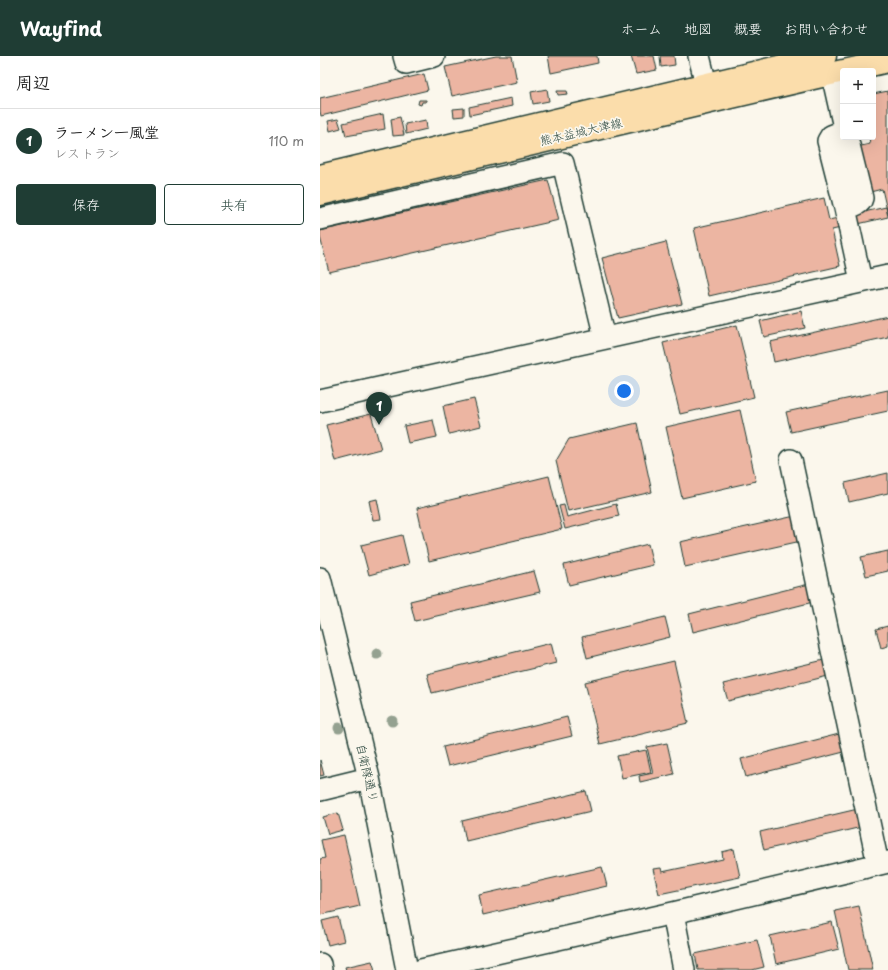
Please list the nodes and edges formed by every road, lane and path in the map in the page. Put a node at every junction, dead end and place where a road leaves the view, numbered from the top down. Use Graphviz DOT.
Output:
graph roads {
  1 [pos="404,56"];
  2 [pos="434,56"];
  3 [pos="701,56"];
  4 [pos="888,61"];
  5 [pos="836,68"];
  6 [pos="706,84"];
  7 [pos="841,104"];
  8 [pos="840,132"];
  9 [pos="847,140"];
  10 [pos="320,176"];
  11 [pos="320,194"];
  12 [pos="845,208"];
  13 [pos="320,219"];
  14 [pos="888,276"];
  15 [pos="861,281"];
  16 [pos="605,338"];
  17 [pos="320,401"];
  18 [pos="790,460"];
  19 [pos="320,578"];
  20 [pos="369,778"];
  21 [pos="320,790"];
  22 [pos="883,863"];
  23 [pos="673,913"];
  24 [pos="320,964"];
  25 [pos="321,970"];
  26 [pos="407,970"];
  27 [pos="421,970"];
  28 [pos="684,970"];
  1 -- 2 [label="street"];
  3 -- 6 [label="street"];
  4 -- 5 [label="main road, 熊本益城大津線"];
  5 -- 6 [label="main road, 熊本益城大津線"];
  5 -- 7 [label="street"];
  5 -- 11 [label="main road, 熊本益城大津線"];
  6 -- 10 [label="main road, 熊本益城大津線"];
  8 -- 12 [label="street"];
  9 -- 12 [label="street"];
  12 -- 15 [label="street"];
  13 -- 16 [label="street"];
  14 -- 15 [label="street"];
  15 -- 16 [label="street"];
  16 -- 17 [label="street"];
  18 -- 22 [label="street"];
  19 -- 20 [label="street, 自衛隊通り"];
  20 -- 21 [label="street"];
  20 -- 26 [label="street, 自衛隊通り"];
  22 -- 23 [label="street"];
  23 -- 27 [label="street"];
  23 -- 28 [label="street"];
  24 -- 25 [label="street"];
}
